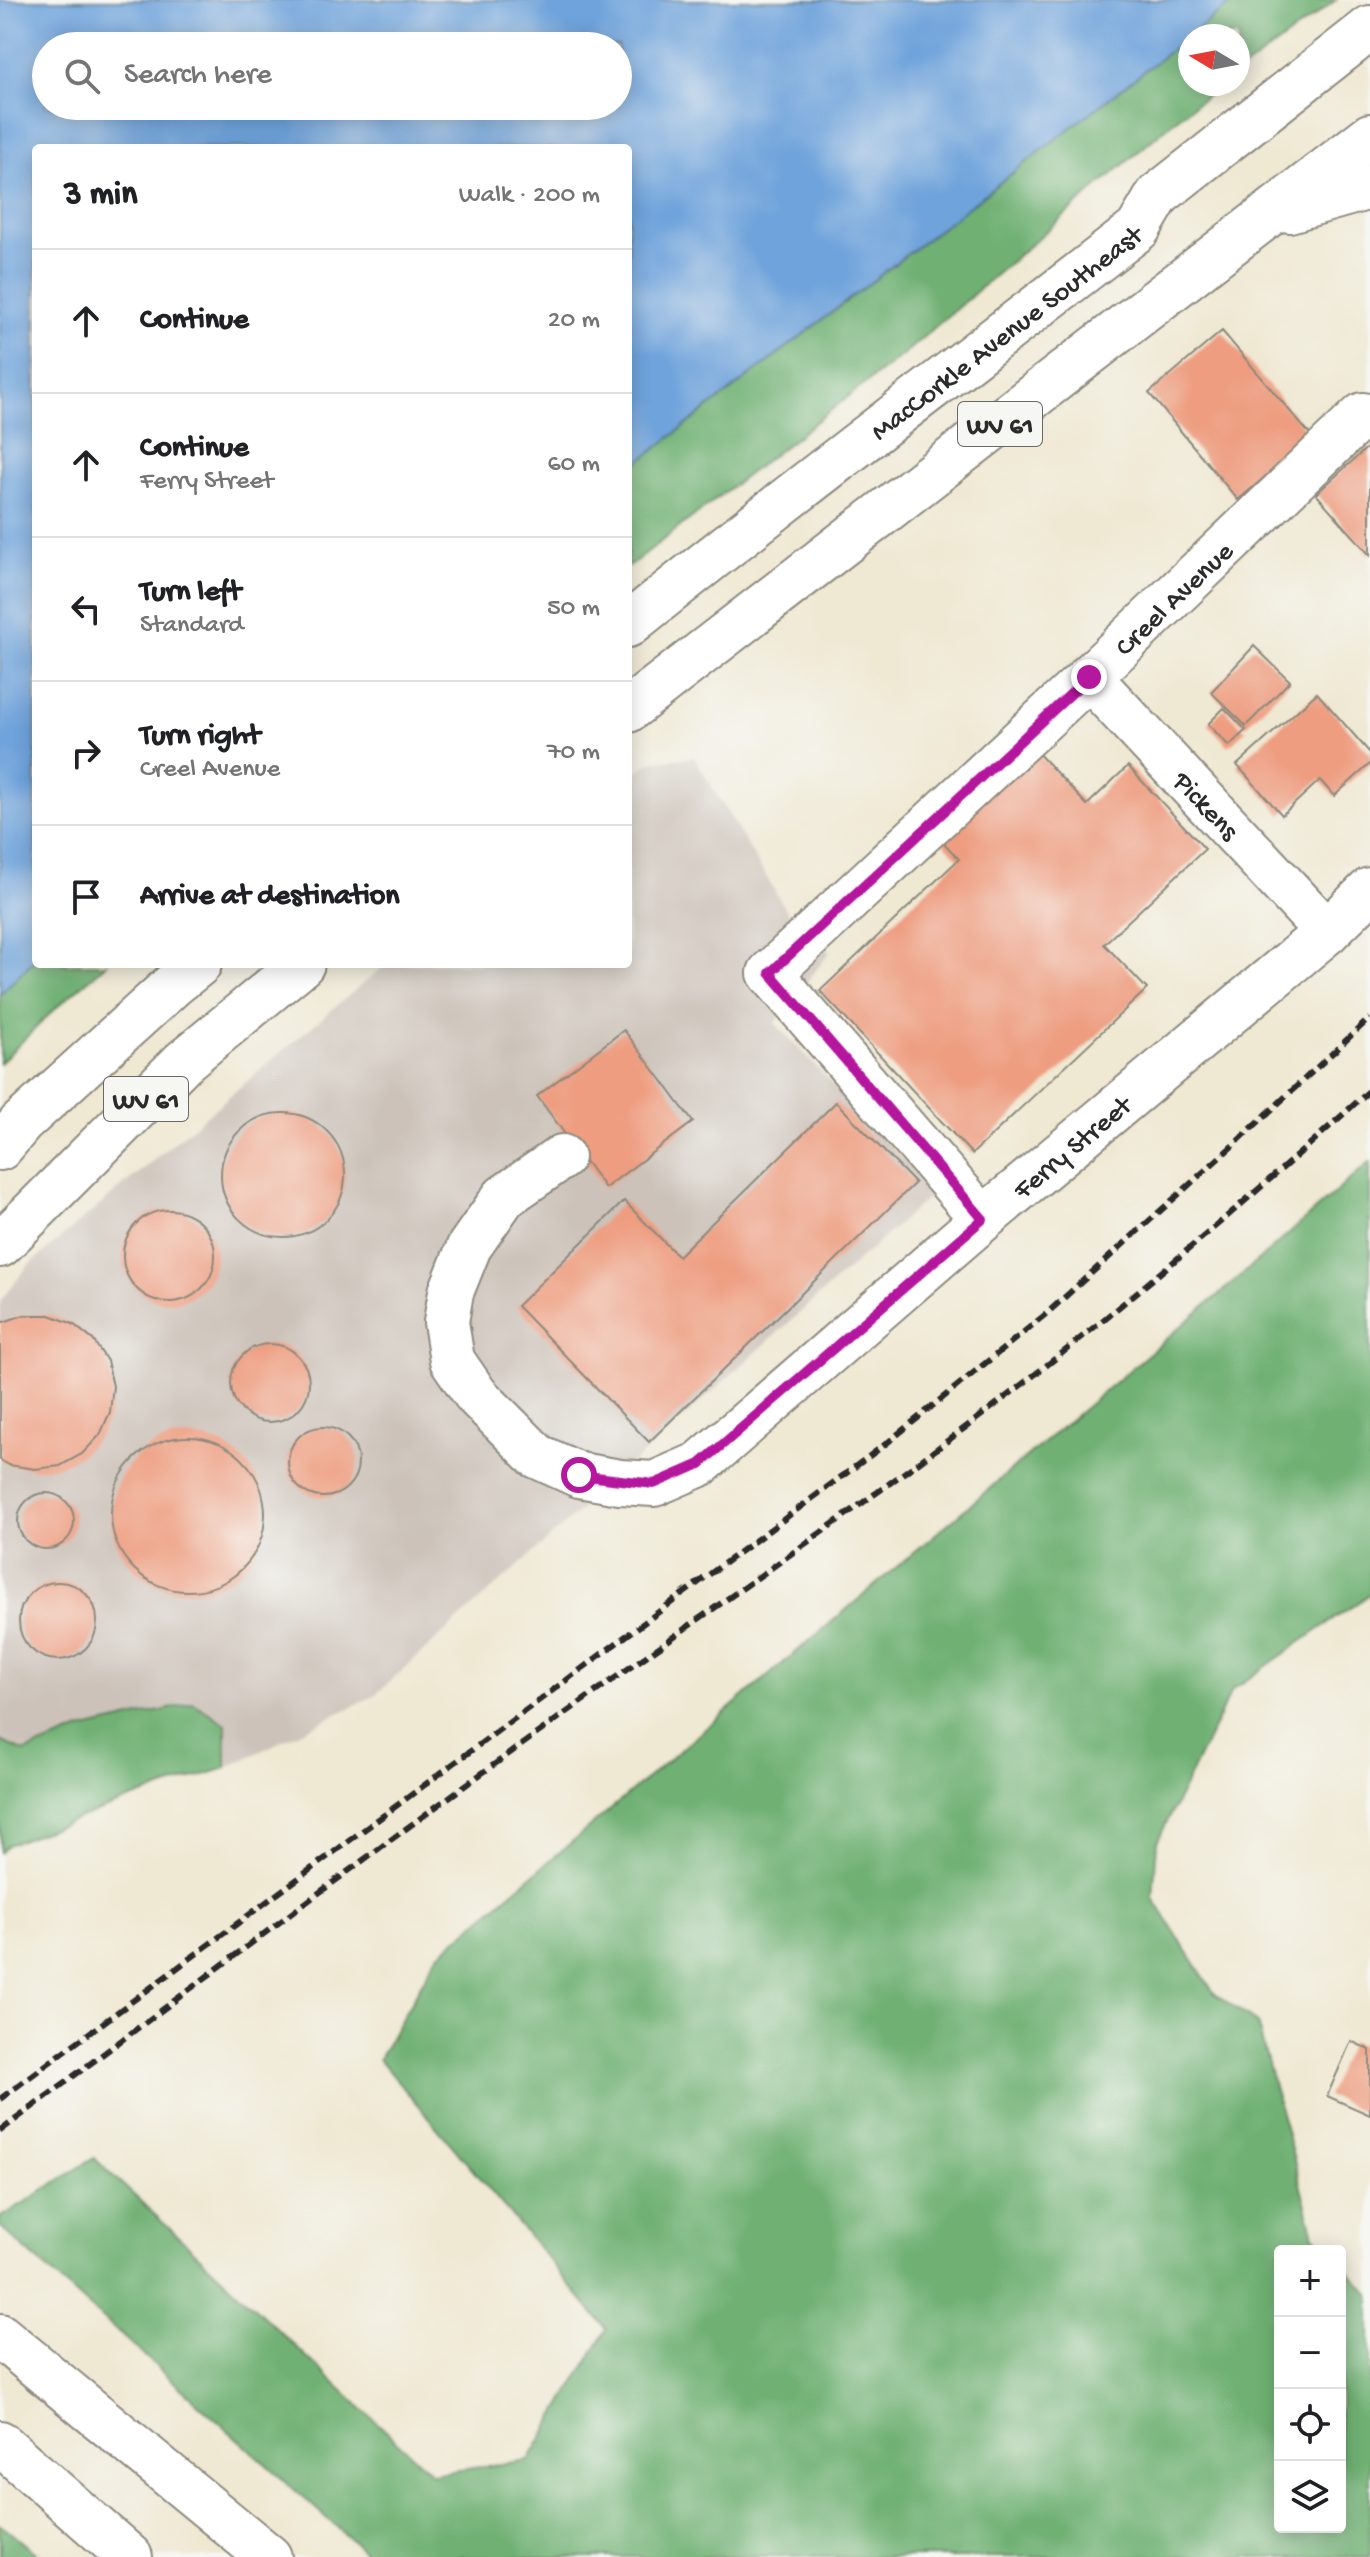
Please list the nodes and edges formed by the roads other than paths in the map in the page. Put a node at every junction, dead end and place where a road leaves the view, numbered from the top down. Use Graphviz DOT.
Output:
graph roads {
  1 [pos="1370,28"];
  2 [pos="1370,61"];
  3 [pos="1370,136"];
  4 [pos="1370,187"];
  5 [pos="1264,219"];
  6 [pos="1138,229"];
  7 [pos="1363,415"];
  8 [pos="632,622"];
  9 [pos="1089,677"];
  10 [pos="632,707"];
  11 [pos="1370,890"];
  12 [pos="1327,932"];
  13 [pos="194,968"];
  14 [pos="297,968"];
  15 [pos="0,1148"];
  16 [pos="562,1157"];
  17 [pos="983,1219"];
  18 [pos="0,1245"];
  19 [pos="0,2336"];
  20 [pos="0,2443"];
  21 [pos="130,2557"];
  22 [pos="269,2557"];
  1 -- 6 [label="main road, MacCorkle Avenue Southeast / WV 61"];
  2 -- 6 [label="main road, MacCorkle Avenue Southeast / WV 61"];
  3 -- 5 [label="main road, WV 61"];
  4 -- 5 [label="main road"];
  5 -- 10 [label="main road, WV 61"];
  6 -- 8 [label="main road, MacCorkle Avenue Southeast / WV 61"];
  7 -- 9 [label="main road, Creel Avenue"];
  9 -- 12 [label="main road, Pickens"];
  9 -- 17 [label="main road, Creel Avenue"];
  11 -- 12 [label="main road, Ferry Street"];
  12 -- 17 [label="main road, Ferry Street"];
  13 -- 15 [label="main road, WV 61"];
  14 -- 18 [label="main road, WV 61"];
  16 -- 17 [label="main road, Ferry Street"];
  19 -- 22 [label="main road"];
  20 -- 21 [label="main road"];
}
